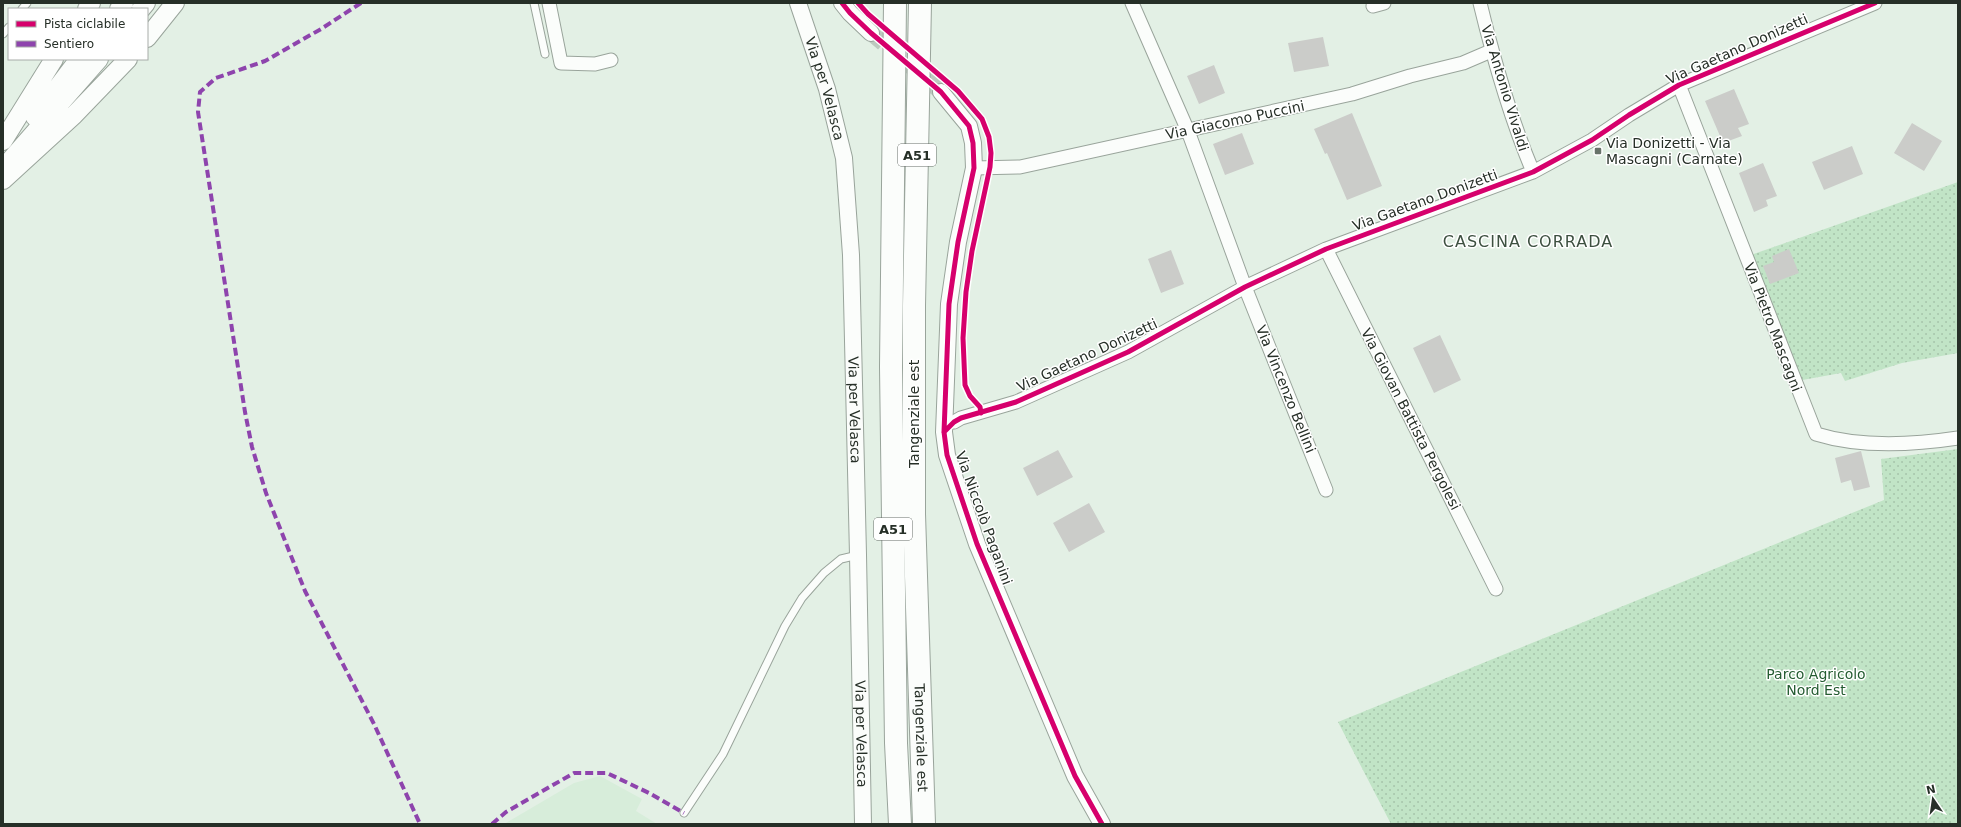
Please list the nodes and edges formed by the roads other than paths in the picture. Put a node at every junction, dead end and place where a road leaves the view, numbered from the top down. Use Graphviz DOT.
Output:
graph roads {
  1 [pos="175,3"];
  2 [pos="534,3"];
  3 [pos="549,3"];
  4 [pos="798,3"];
  5 [pos="842,3"];
  6 [pos="920,3"];
  7 [pos="1132,3"];
  8 [pos="1480,3"];
  9 [pos="1875,3"];
  10 [pos="894,6"];
  11 [pos="871,33"];
  12 [pos="148,37"];
  13 [pos="1491,51"];
  14 [pos="545,54"];
  15 [pos="53,60"];
  16 [pos="78,60"];
  17 [pos="98,60"];
  18 [pos="127,60"];
  19 [pos="611,60"];
  20 [pos="1679,85"];
  21 [pos="941,92"];
  22 [pos="1188,130"];
  23 [pos="3,141"];
  24 [pos="3,159"];
  25 [pos="974,168"];
  26 [pos="3,169"];
  27 [pos="1533,172"];
  28 [pos="3,180"];
  29 [pos="1326,249"];
  30 [pos="1245,287"];
  31 [pos="948,423"];
  32 [pos="1958,438"];
  33 [pos="1326,490"];
  34 [pos="858,555"];
  35 [pos="1496,590"];
  36 [pos="684,813"];
  37 [pos="862,824"];
  38 [pos="900,824"];
  39 [pos="924,824"];
  40 [pos="1102,824"];
  1 -- 12 [label="main road"];
  2 -- 14 [label="lane"];
  3 -- 19 [label="street"];
  4 -- 34 [label="street, Via per Velasca"];
  5 -- 11 [label="street"];
  6 -- 39 [label="highway, Tangenziale est / A51"];
  7 -- 22 [label="street, Via Vincenzo Bellini"];
  8 -- 13 [label="street, Via Antonio Vivaldi"];
  9 -- 20 [label="street, Via Gaetano Donizetti"];
  10 -- 38 [label="highway, Tangenziale est / A51"];
  13 -- 22 [label="street, Via Giacomo Puccini"];
  13 -- 27 [label="street, Via Antonio Vivaldi"];
  15 -- 23 [label="main road"];
  16 -- 24 [label="main road"];
  17 -- 26 [label="main road"];
  18 -- 28 [label="main road"];
  20 -- 27 [label="street, Via Gaetano Donizetti"];
  20 -- 32 [label="street, Via Pietro Mascagni"];
  21 -- 25 [label="street, Via Niccolò Paganini"];
  22 -- 25 [label="street, Via Giacomo Puccini"];
  22 -- 30 [label="street, Via Vincenzo Bellini"];
  25 -- 31 [label="street, Via Niccolò Paganini"];
  27 -- 29 [label="street, Via Gaetano Donizetti"];
  29 -- 30 [label="street, Via Gaetano Donizetti"];
  29 -- 35 [label="street, Via Giovan Battista Pergolesi"];
  30 -- 31 [label="street, Via Gaetano Donizetti"];
  30 -- 33 [label="street, Via Vincenzo Bellini"];
  31 -- 40 [label="street, Via Niccolò Paganini"];
  34 -- 36 [label="lane"];
  34 -- 37 [label="street, Via per Velasca"];
}
